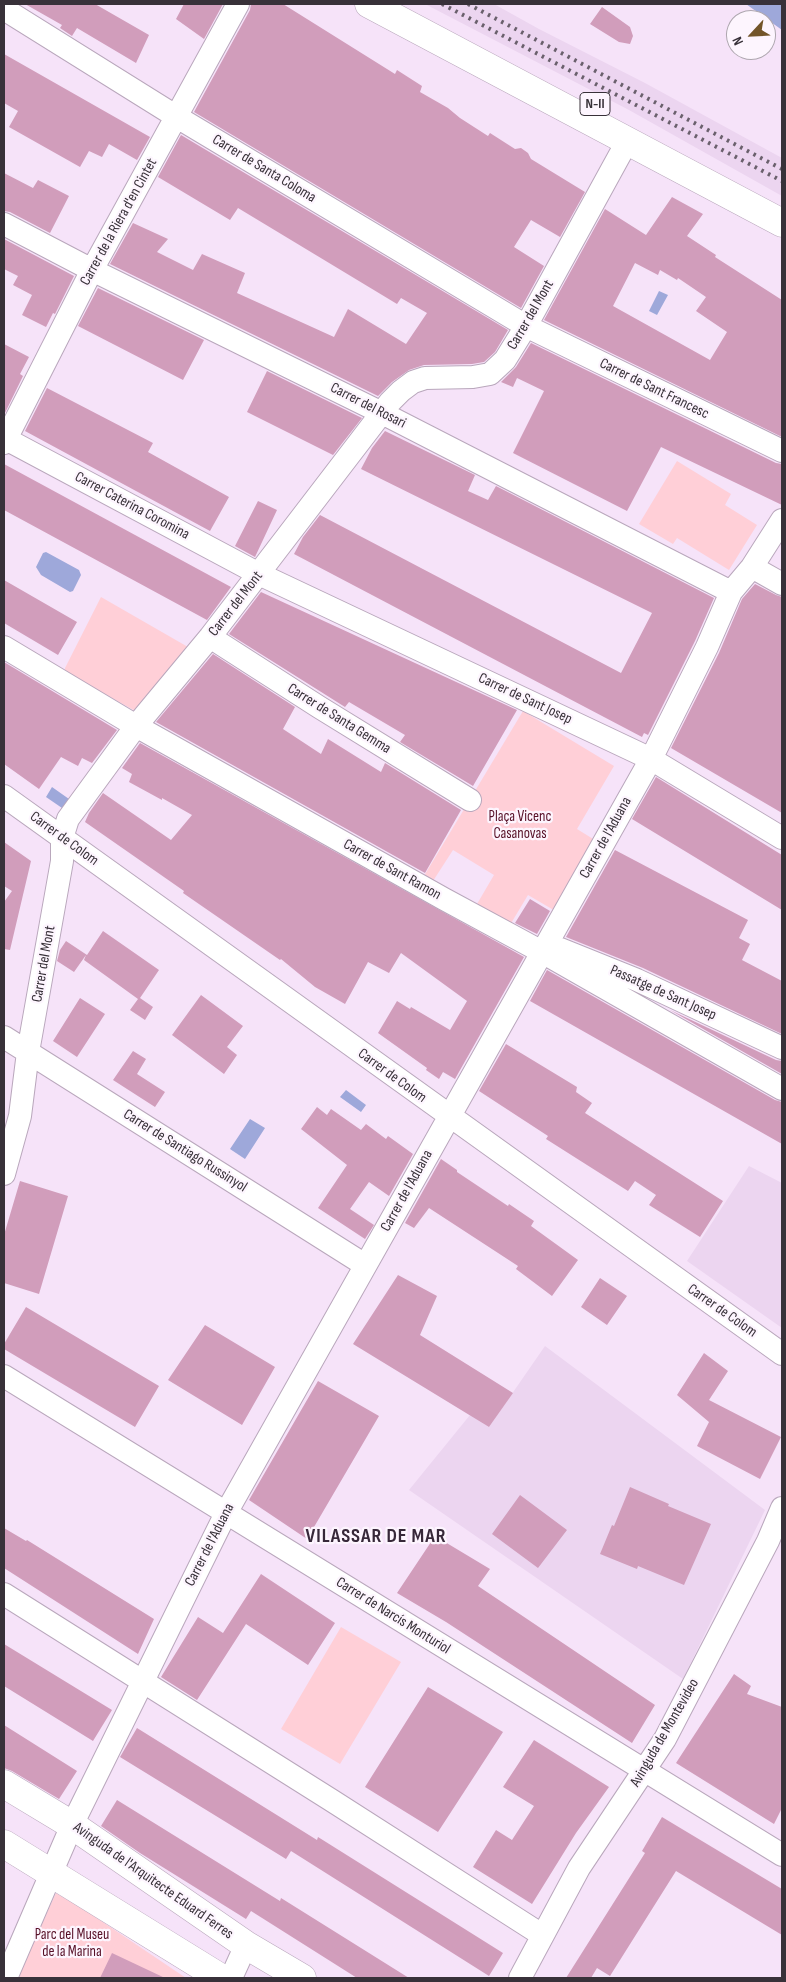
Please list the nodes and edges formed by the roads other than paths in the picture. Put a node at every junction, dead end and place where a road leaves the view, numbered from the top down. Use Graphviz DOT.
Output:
graph roads {
  1 [pos="238,4"];
  2 [pos="370,4"];
  3 [pos="406,4"];
  4 [pos="4,9"];
  5 [pos="177,117"];
  6 [pos="628,140"];
  7 [pos="782,206"];
  8 [pos="782,223"];
  9 [pos="4,224"];
  10 [pos="92,270"];
  11 [pos="526,326"];
  12 [pos="382,413"];
  13 [pos="4,440"];
  14 [pos="782,451"];
  15 [pos="782,520"];
  16 [pos="752,568"];
  17 [pos="259,574"];
  18 [pos="782,584"];
  19 [pos="731,592"];
  20 [pos="210,637"];
  21 [pos="4,647"];
  22 [pos="136,726"];
  23 [pos="651,759"];
  24 [pos="4,796"];
  25 [pos="470,800"];
  26 [pos="62,838"];
  27 [pos="782,838"];
  28 [pos="542,952"];
  29 [pos="4,1037"];
  30 [pos="782,1048"];
  31 [pos="28,1052"];
  32 [pos="782,1090"];
  33 [pos="450,1117"];
  34 [pos="4,1174"];
  35 [pos="366,1265"];
  36 [pos="782,1354"];
  37 [pos="4,1376"];
  38 [pos="782,1508"];
  39 [pos="226,1513"];
  40 [pos="775,1545"];
  41 [pos="4,1594"];
  42 [pos="141,1682"];
  43 [pos="645,1771"];
  44 [pos="4,1784"];
  45 [pos="72,1825"];
  46 [pos="4,1844"];
  47 [pos="782,1855"];
  48 [pos="51,1873"];
  49 [pos="542,1935"];
  50 [pos="246,1946"];
  51 [pos="6,1978"];
  52 [pos="221,1978"];
  53 [pos="231,1978"];
  54 [pos="302,1978"];
  55 [pos="520,1978"];
  1 -- 5 [label="street, Carrer de la Riera d'en Cintet"];
  2 -- 6 [label="main road, N-II"];
  3 -- 7 [label="main road, N-II"];
  4 -- 5 [label="street, Carrer de Santa Coloma"];
  5 -- 10 [label="street, Carrer de la Riera d'en Cintet"];
  5 -- 11 [label="street, Carrer de Santa Coloma"];
  6 -- 8 [label="main road, N-II"];
  6 -- 11 [label="street, Carrer del Mont"];
  9 -- 10 [label="street, Carrer del Rosari"];
  10 -- 12 [label="street, Carrer del Rosari"];
  10 -- 13 [label="street, Carrer de la Riera d'en Cintet"];
  11 -- 12 [label="street, Carrer del Mont"];
  11 -- 14 [label="street, Carrer de Sant Francesc"];
  12 -- 17 [label="street, Carrer del Mont"];
  12 -- 19 [label="street, Carrer del Rosari"];
  13 -- 17 [label="street, Carrer Caterina Coromina"];
  15 -- 16 [label="street, Carrer de l'Aduana"];
  16 -- 18 [label="street"];
  16 -- 19 [label="street, Carrer de l'Aduana"];
  17 -- 20 [label="street, Carrer del Mont"];
  17 -- 23 [label="street, Carrer de Sant Josep"];
  19 -- 23 [label="street, Carrer de l'Aduana"];
  20 -- 22 [label="street, Carrer del Mont"];
  20 -- 25 [label="street, Carrer de Santa Gemma"];
  21 -- 22 [label="street, Carrer de Sant Ramon"];
  22 -- 26 [label="street, Carrer del Mont"];
  22 -- 28 [label="street, Carrer de Sant Ramon"];
  23 -- 27 [label="street, Carrer de Sant Josep"];
  23 -- 28 [label="street, Carrer de l'Aduana"];
  24 -- 26 [label="street, Carrer de Colom"];
  26 -- 31 [label="street, Carrer del Mont"];
  26 -- 33 [label="street, Carrer de Colom"];
  28 -- 30 [label="street, Passatge de Sant Josep"];
  28 -- 32 [label="street, Carrer de Sant Ramon"];
  28 -- 33 [label="street, Carrer de l'Aduana"];
  29 -- 31 [label="street, Carrer de Santiago Russinyol"];
  31 -- 34 [label="street, Carrer del Mont"];
  31 -- 35 [label="street, Carrer de Santiago Russinyol"];
  33 -- 35 [label="street, Carrer de l'Aduana"];
  33 -- 36 [label="street, Carrer de Colom"];
  35 -- 39 [label="street, Carrer de l'Aduana"];
  37 -- 39 [label="street, Carrer de Narcís Monturiol"];
  38 -- 40 [label="street, Avinguda de Montevideo"];
  39 -- 42 [label="street, Carrer de l'Aduana"];
  39 -- 43 [label="street, Carrer de Narcís Monturiol"];
  40 -- 43 [label="street, Avinguda de Montevideo"];
  41 -- 42 [label="street"];
  42 -- 45 [label="street, Carrer de l'Aduana"];
  42 -- 49 [label="street"];
  43 -- 47 [label="street, Carrer de Narcís Monturiol"];
  43 -- 49 [label="street, Avinguda de Montevideo"];
  44 -- 45 [label="main road, Avinguda de l'Arquitecte Eduard Ferres"];
  45 -- 48 [label="street, Carrer de l'Aduana"];
  45 -- 50 [label="main road, Avinguda de l'Arquitecte Eduard Ferres"];
  46 -- 48 [label="main road"];
  48 -- 51 [label="street, Carrer de l'Aduana"];
  48 -- 52 [label="main road"];
  49 -- 55 [label="street, Avinguda de Montevideo"];
  50 -- 53 [label="street"];
  50 -- 54 [label="main road, Avinguda de l'Arquitecte Eduard Ferres"];
}
